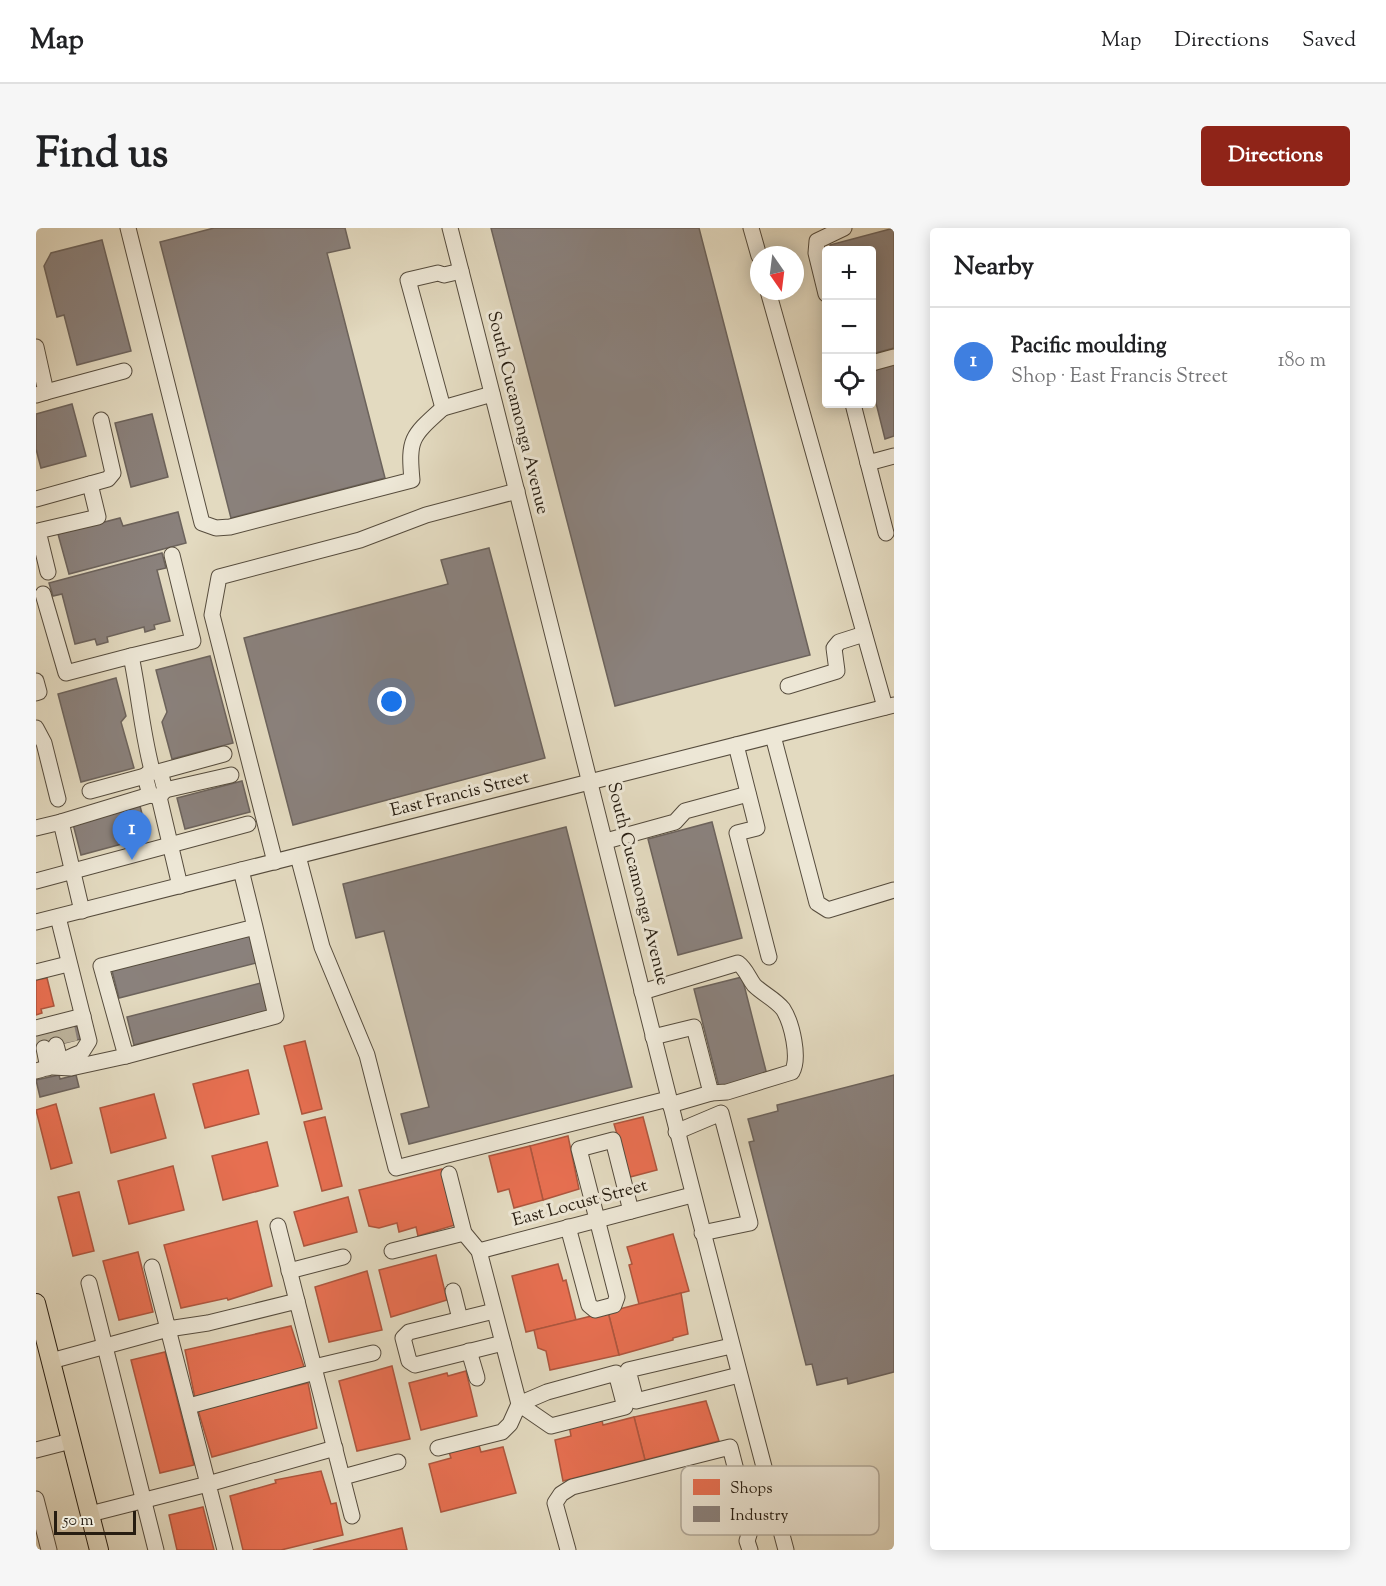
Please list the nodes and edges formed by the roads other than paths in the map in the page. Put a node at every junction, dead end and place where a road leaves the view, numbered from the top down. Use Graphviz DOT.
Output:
graph roads {
  1 [pos="450,228"];
  2 [pos="751,228"];
  3 [pos="844,228"];
  4 [pos="125,229"];
  5 [pos="756,246"];
  6 [pos="461,271"];
  7 [pos="822,278"];
  8 [pos="771,300"];
  9 [pos="36,347"];
  10 [pos="894,357"];
  11 [pos="876,362"];
  12 [pos="124,371"];
  13 [pos="41,393"];
  14 [pos="492,394"];
  15 [pos="443,408"];
  16 [pos="854,408"];
  17 [pos="101,420"];
  18 [pos="894,456"];
  19 [pos="868,463"];
  20 [pos="90,484"];
  21 [pos="517,491"];
  22 [pos="36,499"];
  23 [pos="37,528"];
  24 [pos="886,533"];
  25 [pos="172,555"];
  26 [pos="48,572"];
  27 [pos="43,594"];
  28 [pos="864,634"];
  29 [pos="131,656"];
  30 [pos="36,681"];
  31 [pos="788,686"];
  32 [pos="36,693"];
  33 [pos="891,709"];
  34 [pos="36,728"];
  35 [pos="773,736"];
  36 [pos="736,745"];
  37 [pos="224,754"];
  38 [pos="152,773"];
  39 [pos="231,775"];
  40 [pos="592,781"];
  41 [pos="90,791"];
  42 [pos="158,794"];
  43 [pos="748,794"];
  44 [pos="58,799"];
  45 [pos="61,822"];
  46 [pos="248,824"];
  47 [pos="36,828"];
  48 [pos="606,841"];
  49 [pos="170,844"];
  50 [pos="298,856"];
  51 [pos="275,862"];
  52 [pos="241,870"];
  53 [pos="73,872"];
  54 [pos="36,881"];
  55 [pos="180,886"];
  56 [pos="894,890"];
  57 [pos="82,911"];
  58 [pos="58,917"];
  59 [pos="36,922"];
  60 [pos="255,927"];
  61 [pos="769,957"];
  62 [pos="68,964"];
  63 [pos="36,972"];
  64 [pos="642,992"];
  65 [pos="82,1016"];
  66 [pos="653,1037"];
  67 [pos="53,1043"];
  68 [pos="126,1056"];
  69 [pos="711,1093"];
  70 [pos="669,1102"];
  71 [pos="676,1132"];
  72 [pos="449,1174"];
  73 [pos="692,1195"];
  74 [pos="631,1211"];
  75 [pos="597,1220"];
  76 [pos="278,1226"];
  77 [pos="568,1227"];
  78 [pos="464,1233"];
  79 [pos="702,1233"];
  80 [pos="392,1251"];
  81 [pos="479,1251"];
  82 [pos="344,1257"];
  83 [pos="152,1267"];
  84 [pos="289,1270"];
  85 [pos="89,1283"];
  86 [pos="453,1291"];
  87 [pos="297,1301"];
  88 [pos="36,1303"];
  89 [pos="494,1311"];
  90 [pos="460,1319"];
  91 [pos="168,1329"];
  92 [pos="503,1343"];
  93 [pos="732,1346"];
  94 [pos="104,1347"];
  95 [pos="469,1352"];
  96 [pos="373,1353"];
  97 [pos="51,1361"];
  98 [pos="315,1369"];
  99 [pos="739,1375"];
  100 [pos="477,1378"];
  101 [pos="519,1404"];
  102 [pos="189,1406"];
  103 [pos="756,1439"];
  104 [pos="71,1441"];
  105 [pos="730,1447"];
  106 [pos="335,1448"];
  107 [pos="438,1448"];
  108 [pos="36,1450"];
  109 [pos="398,1462"];
  110 [pos="735,1466"];
  111 [pos="763,1466"];
  112 [pos="343,1477"];
  113 [pos="207,1484"];
  114 [pos="36,1498"];
  115 [pos="143,1500"];
  116 [pos="90,1514"];
  117 [pos="352,1516"];
  118 [pos="749,1535"];
  119 [pos="782,1535"];
  120 [pos="49,1550"];
  121 [pos="99,1550"];
  122 [pos="156,1550"];
  123 [pos="225,1550"];
  124 [pos="568,1550"];
  125 [pos="750,1550"];
  126 [pos="786,1550"];
  1 -- 6 [label="street, South Cucamonga Avenue"];
  2 -- 5 [label="street"];
  3 -- 7 [label="street"];
  4 -- 15 [label="street"];
  6 -- 14 [label="street, South Cucamonga Avenue"];
  6 -- 15 [label="street"];
  8 -- 28 [label="street"];
  9 -- 13 [label="street"];
  10 -- 11 [label="street"];
  12 -- 13 [label="street"];
  14 -- 15 [label="street"];
  14 -- 21 [label="street, South Cucamonga Avenue"];
  16 -- 19 [label="street"];
  17 -- 20 [label="street"];
  18 -- 19 [label="street"];
  19 -- 24 [label="street"];
  20 -- 22 [label="street"];
  20 -- 23 [label="street"];
  21 -- 40 [label="street, South Cucamonga Avenue"];
  21 -- 51 [label="street"];
  23 -- 26 [label="street"];
  25 -- 29 [label="street"];
  27 -- 29 [label="street"];
  28 -- 31 [label="street"];
  28 -- 33 [label="street"];
  29 -- 38 [label="street"];
  30 -- 32 [label="street"];
  33 -- 35 [label="street, East Francis Street"];
  34 -- 44 [label="street"];
  35 -- 36 [label="street, East Francis Street"];
  35 -- 56 [label="street"];
  36 -- 40 [label="street, East Francis Street"];
  36 -- 43 [label="street"];
  37 -- 38 [label="street"];
  38 -- 41 [label="street"];
  38 -- 42 [label="street"];
  39 -- 42 [label="street"];
  40 -- 48 [label="street, South Cucamonga Avenue"];
  40 -- 50 [label="street, East Francis Street"];
  42 -- 45 [label="street"];
  42 -- 49 [label="street"];
  43 -- 48 [label="street"];
  43 -- 61 [label="street"];
  45 -- 47 [label="street"];
  45 -- 53 [label="street"];
  46 -- 49 [label="street"];
  48 -- 64 [label="street, South Cucamonga Avenue"];
  49 -- 53 [label="street"];
  49 -- 55 [label="street"];
  50 -- 51 [label="street, East Francis Street"];
  50 -- 70 [label="street"];
  51 -- 52 [label="street, East Francis Street"];
  52 -- 55 [label="street, East Francis Street"];
  52 -- 60 [label="street"];
  53 -- 54 [label="street"];
  53 -- 57 [label="street"];
  55 -- 57 [label="street, East Francis Street"];
  57 -- 58 [label="street, East Francis Street"];
  58 -- 59 [label="street, East Francis Street"];
  58 -- 62 [label="street"];
  60 -- 68 [label="street"];
  60 -- 68 [label="street"];
  62 -- 63 [label="street"];
  62 -- 65 [label="street"];
  64 -- 66 [label="street, South Cucamonga Avenue"];
  64 -- 69 [label="street"];
  65 -- 67 [label="street"];
  65 -- 67 [label="street"];
  66 -- 69 [label="street"];
  66 -- 70 [label="street, South Cucamonga Avenue"];
  67 -- 68 [label="street"];
  69 -- 70 [label="street"];
  70 -- 71 [label="street, South Cucamonga Avenue"];
  71 -- 73 [label="street, South Cucamonga Avenue"];
  71 -- 79 [label="street"];
  72 -- 78 [label="street"];
  73 -- 74 [label="street, East Locust Street"];
  73 -- 79 [label="street, South Cucamonga Avenue"];
  74 -- 75 [label="street, East Locust Street"];
  74 -- 75 [label="street"];
  75 -- 77 [label="street, East Locust Street"];
  75 -- 77 [label="street"];
  76 -- 84 [label="street"];
  77 -- 81 [label="street, East Locust Street"];
  78 -- 80 [label="street"];
  78 -- 81 [label="street"];
  79 -- 93 [label="street, South Cucamonga Avenue"];
  81 -- 89 [label="street"];
  82 -- 84 [label="street"];
  83 -- 91 [label="street"];
  84 -- 87 [label="street"];
  85 -- 94 [label="street"];
  86 -- 90 [label="street"];
  87 -- 91 [label="street"];
  87 -- 98 [label="street"];
  88 -- 97 [label="main road"];
  89 -- 90 [label="street"];
  89 -- 92 [label="street"];
  90 -- 95 [label="street"];
  91 -- 94 [label="street"];
  91 -- 102 [label="street"];
  92 -- 95 [label="street"];
  92 -- 101 [label="street"];
  93 -- 99 [label="street, South Cucamonga Avenue"];
  93 -- 99 [label="street"];
  94 -- 97 [label="street"];
  94 -- 115 [label="street"];
  95 -- 100 [label="street"];
  96 -- 98 [label="street"];
  97 -- 104 [label="main road"];
  98 -- 102 [label="street"];
  98 -- 106 [label="street"];
  99 -- 103 [label="street, South Cucamonga Avenue"];
  101 -- 101 [label="street"];
  101 -- 107 [label="street"];
  102 -- 113 [label="street"];
  103 -- 105 [label="street"];
  103 -- 111 [label="street, South Cucamonga Avenue"];
  104 -- 108 [label="street"];
  104 -- 116 [label="main road"];
  105 -- 110 [label="street"];
  105 -- 124 [label="street"];
  106 -- 112 [label="street"];
  106 -- 113 [label="street"];
  109 -- 112 [label="street"];
  112 -- 117 [label="street"];
  113 -- 115 [label="street"];
  113 -- 123 [label="street"];
  114 -- 120 [label="street"];
  115 -- 116 [label="street"];
  115 -- 122 [label="street"];
  116 -- 121 [label="main road"];
  118 -- 125 [label="street"];
  119 -- 126 [label="street, South Cucamonga Avenue"];
}
